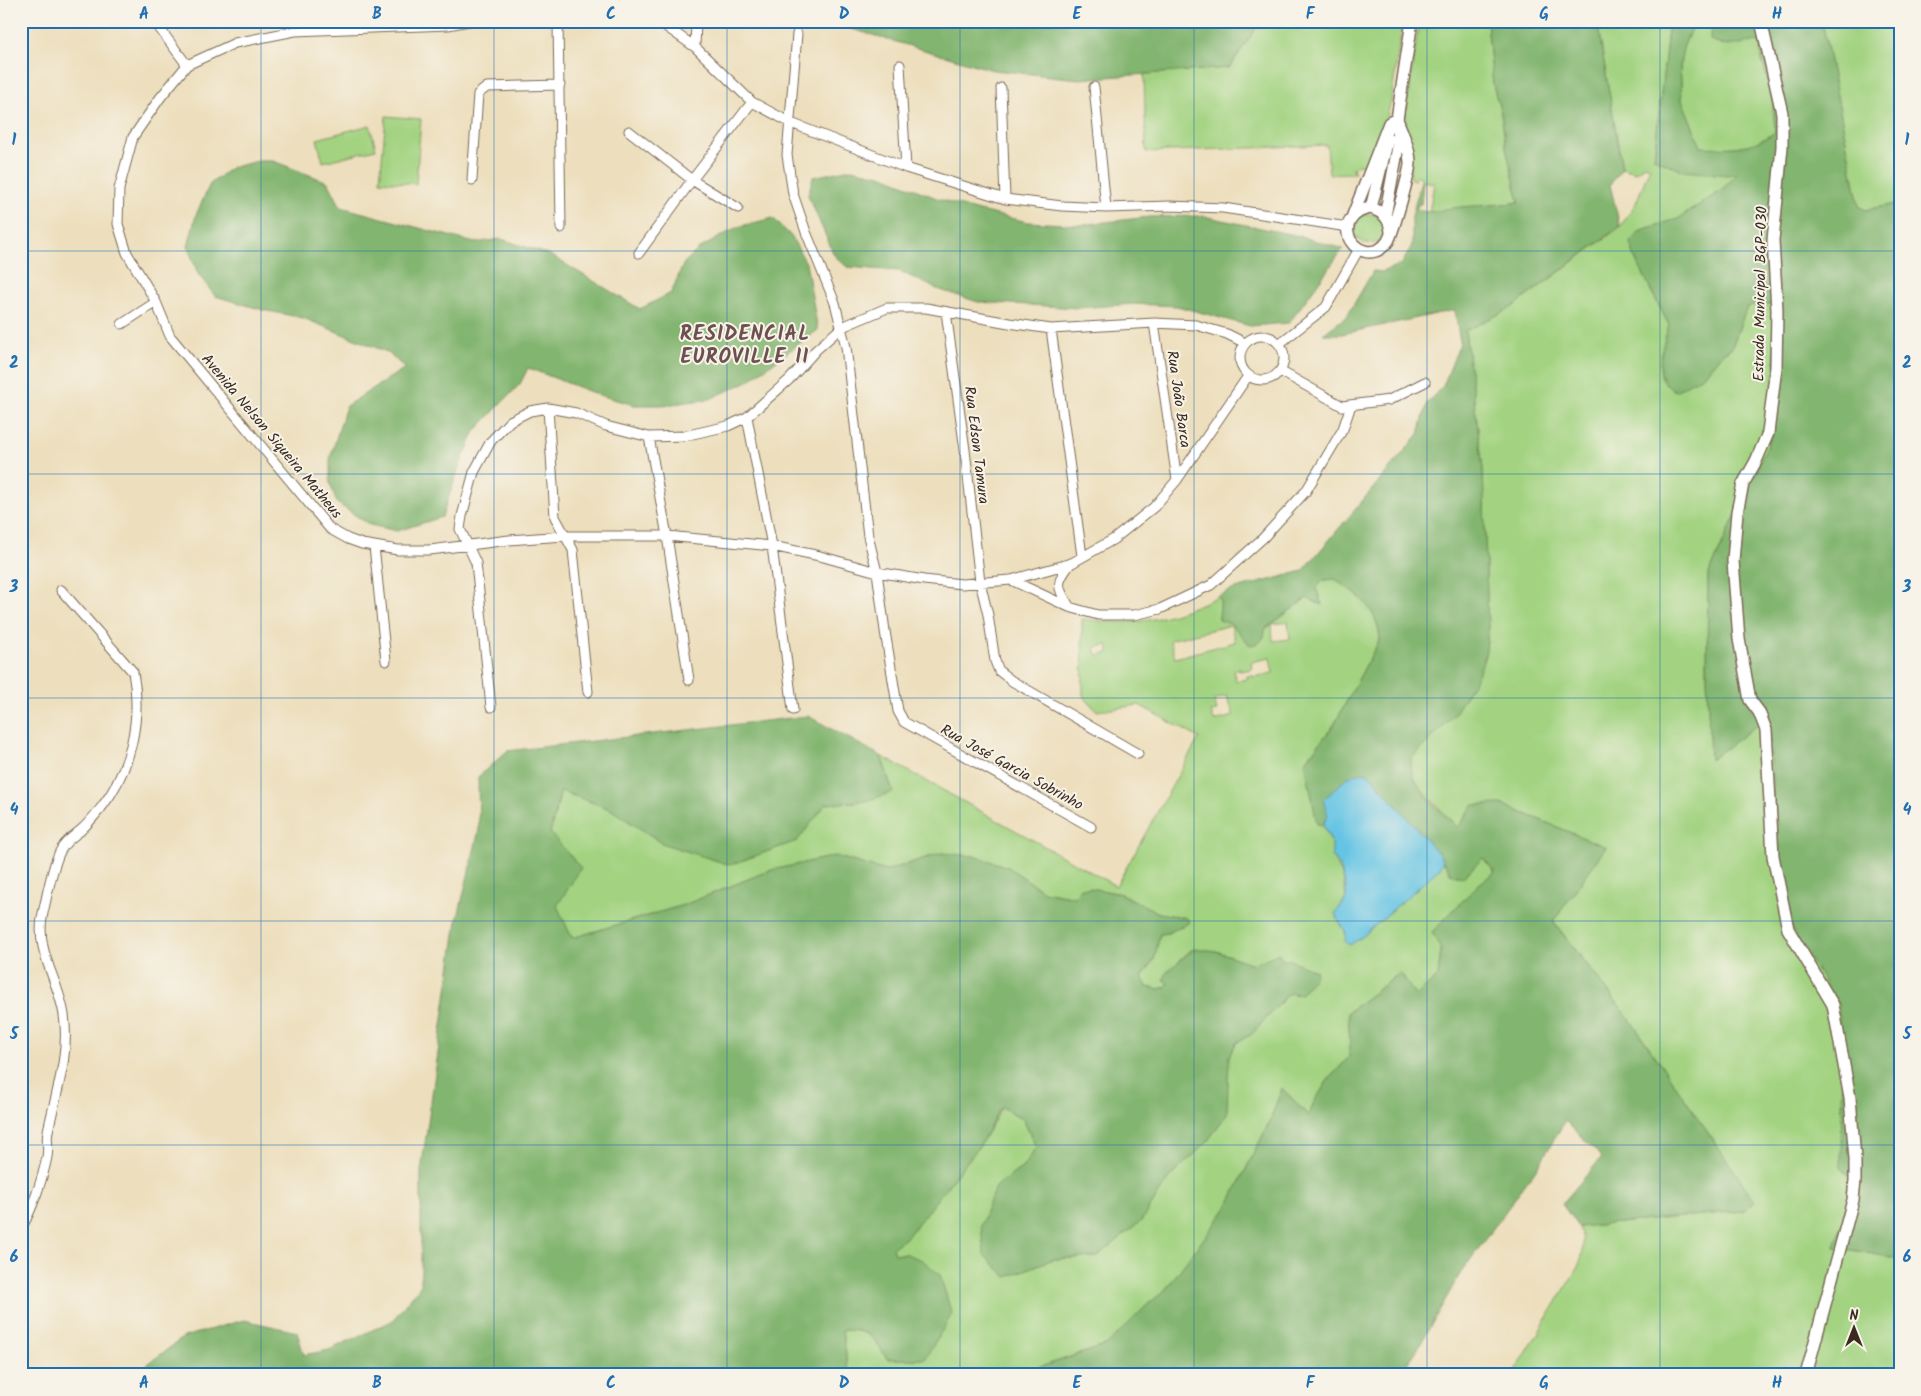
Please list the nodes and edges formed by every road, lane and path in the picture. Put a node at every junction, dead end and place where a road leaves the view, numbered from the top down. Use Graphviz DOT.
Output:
graph roads {
  1 [pos="154,21"];
  2 [pos="469,21"];
  3 [pos="558,21"];
  4 [pos="658,21"];
  5 [pos="696,21"];
  6 [pos="1412,21"];
  7 [pos="1761,21"];
  8 [pos="797,34"];
  9 [pos="695,47"];
  10 [pos="187,65"];
  11 [pos="900,65"];
  12 [pos="560,85"];
  13 [pos="1094,87"];
  14 [pos="1001,88"];
  15 [pos="752,102"];
  16 [pos="1397,120"];
  17 [pos="791,123"];
  18 [pos="629,131"];
  19 [pos="1389,137"];
  20 [pos="1402,148"];
  21 [pos="906,168"];
  22 [pos="472,180"];
  23 [pos="692,180"];
  24 [pos="1004,199"];
  25 [pos="1400,201"];
  26 [pos="738,208"];
  27 [pos="1106,208"];
  28 [pos="1380,211"];
  29 [pos="1353,216"];
  30 [pos="1348,227"];
  31 [pos="561,228"];
  32 [pos="1391,232"];
  33 [pos="1359,249"];
  34 [pos="639,253"];
  35 [pos="156,302"];
  36 [pos="946,312"];
  37 [pos="1154,323"];
  38 [pos="122,324"];
  39 [pos="842,327"];
  40 [pos="1051,329"];
  41 [pos="1245,343"];
  42 [pos="1279,344"];
  43 [pos="1280,371"];
  44 [pos="1248,376"];
  45 [pos="1425,382"];
  46 [pos="1352,405"];
  47 [pos="548,408"];
  48 [pos="747,416"];
  49 [pos="649,437"];
  50 [pos="1176,480"];
  51 [pos="564,536"];
  52 [pos="667,536"];
  53 [pos="466,545"];
  54 [pos="374,546"];
  55 [pos="772,546"];
  56 [pos="1082,556"];
  57 [pos="1072,563"];
  58 [pos="877,572"];
  59 [pos="1011,580"];
  60 [pos="980,582"];
  61 [pos="61,590"];
  62 [pos="1069,607"];
  63 [pos="386,661"];
  64 [pos="689,680"];
  65 [pos="588,692"];
  66 [pos="491,707"];
  67 [pos="793,710"];
  68 [pos="1138,754"];
  69 [pos="1091,827"];
  70 [pos="21,1228"];
  71 [pos="1806,1375"];
  1 -- 10 [label="street"];
  2 -- 10 [label="street, Avenida Nelson Siqueira Matheus"];
  3 -- 12 [label="street"];
  4 -- 9 [label="street"];
  5 -- 9 [label="street"];
  6 -- 16 [label="street"];
  7 -- 71 [label="street, Estrada Municipal BGP-030"];
  8 -- 17 [label="street, Rua José Garcia Sobrinho"];
  9 -- 15 [label="street"];
  10 -- 35 [label="street, Avenida Nelson Siqueira Matheus"];
  11 -- 21 [label="street"];
  12 -- 22 [label="street"];
  12 -- 31 [label="street"];
  13 -- 27 [label="street"];
  14 -- 24 [label="street"];
  15 -- 17 [label="street"];
  15 -- 23 [label="street"];
  16 -- 19 [label="street"];
  16 -- 20 [label="street"];
  16 -- 29 [label="street"];
  17 -- 21 [label="street"];
  17 -- 39 [label="street, Rua José Garcia Sobrinho"];
  18 -- 23 [label="street"];
  19 -- 20 [label="street"];
  19 -- 28 [label="street"];
  20 -- 25 [label="street"];
  20 -- 28 [label="street"];
  21 -- 24 [label="street"];
  23 -- 26 [label="street"];
  23 -- 34 [label="street"];
  24 -- 27 [label="street"];
  25 -- 28 [label="street"];
  25 -- 32 [label="street"];
  27 -- 30 [label="street"];
  28 -- 29 [label="street"];
  28 -- 32 [label="street"];
  29 -- 30 [label="street"];
  30 -- 33 [label="street"];
  32 -- 33 [label="street"];
  33 -- 42 [label="street"];
  35 -- 38 [label="street"];
  35 -- 54 [label="street, Avenida Nelson Siqueira Matheus"];
  36 -- 39 [label="street"];
  36 -- 40 [label="street"];
  36 -- 60 [label="street, Rua Edson Tamura"];
  37 -- 40 [label="street"];
  37 -- 41 [label="street"];
  37 -- 50 [label="street, Rua João Barca"];
  39 -- 48 [label="street"];
  39 -- 58 [label="street, Rua José Garcia Sobrinho"];
  40 -- 56 [label="street"];
  41 -- 42 [label="street"];
  41 -- 44 [label="street"];
  42 -- 43 [label="street"];
  43 -- 44 [label="street"];
  43 -- 46 [label="street"];
  44 -- 50 [label="street, Avenida Nelson Siqueira Matheus"];
  45 -- 46 [label="street"];
  46 -- 62 [label="street"];
  47 -- 49 [label="street"];
  47 -- 51 [label="street"];
  47 -- 53 [label="street"];
  48 -- 49 [label="street"];
  48 -- 55 [label="street"];
  49 -- 52 [label="street"];
  50 -- 56 [label="street, Avenida Nelson Siqueira Matheus"];
  51 -- 52 [label="street, Avenida Nelson Siqueira Matheus"];
  51 -- 53 [label="street, Avenida Nelson Siqueira Matheus"];
  51 -- 65 [label="street"];
  52 -- 55 [label="street, Avenida Nelson Siqueira Matheus"];
  52 -- 64 [label="street"];
  53 -- 54 [label="street, Avenida Nelson Siqueira Matheus"];
  53 -- 66 [label="street"];
  54 -- 63 [label="street"];
  55 -- 58 [label="street, Avenida Nelson Siqueira Matheus"];
  55 -- 67 [label="street"];
  56 -- 57 [label="street, Avenida Nelson Siqueira Matheus"];
  57 -- 59 [label="street, Avenida Nelson Siqueira Matheus"];
  57 -- 62 [label="street"];
  58 -- 60 [label="street, Avenida Nelson Siqueira Matheus"];
  58 -- 69 [label="street, Rua José Garcia Sobrinho"];
  59 -- 60 [label="street, Avenida Nelson Siqueira Matheus"];
  59 -- 62 [label="street"];
  60 -- 68 [label="street, Rua Edson Tamura"];
  61 -- 70 [label="street"];
}
